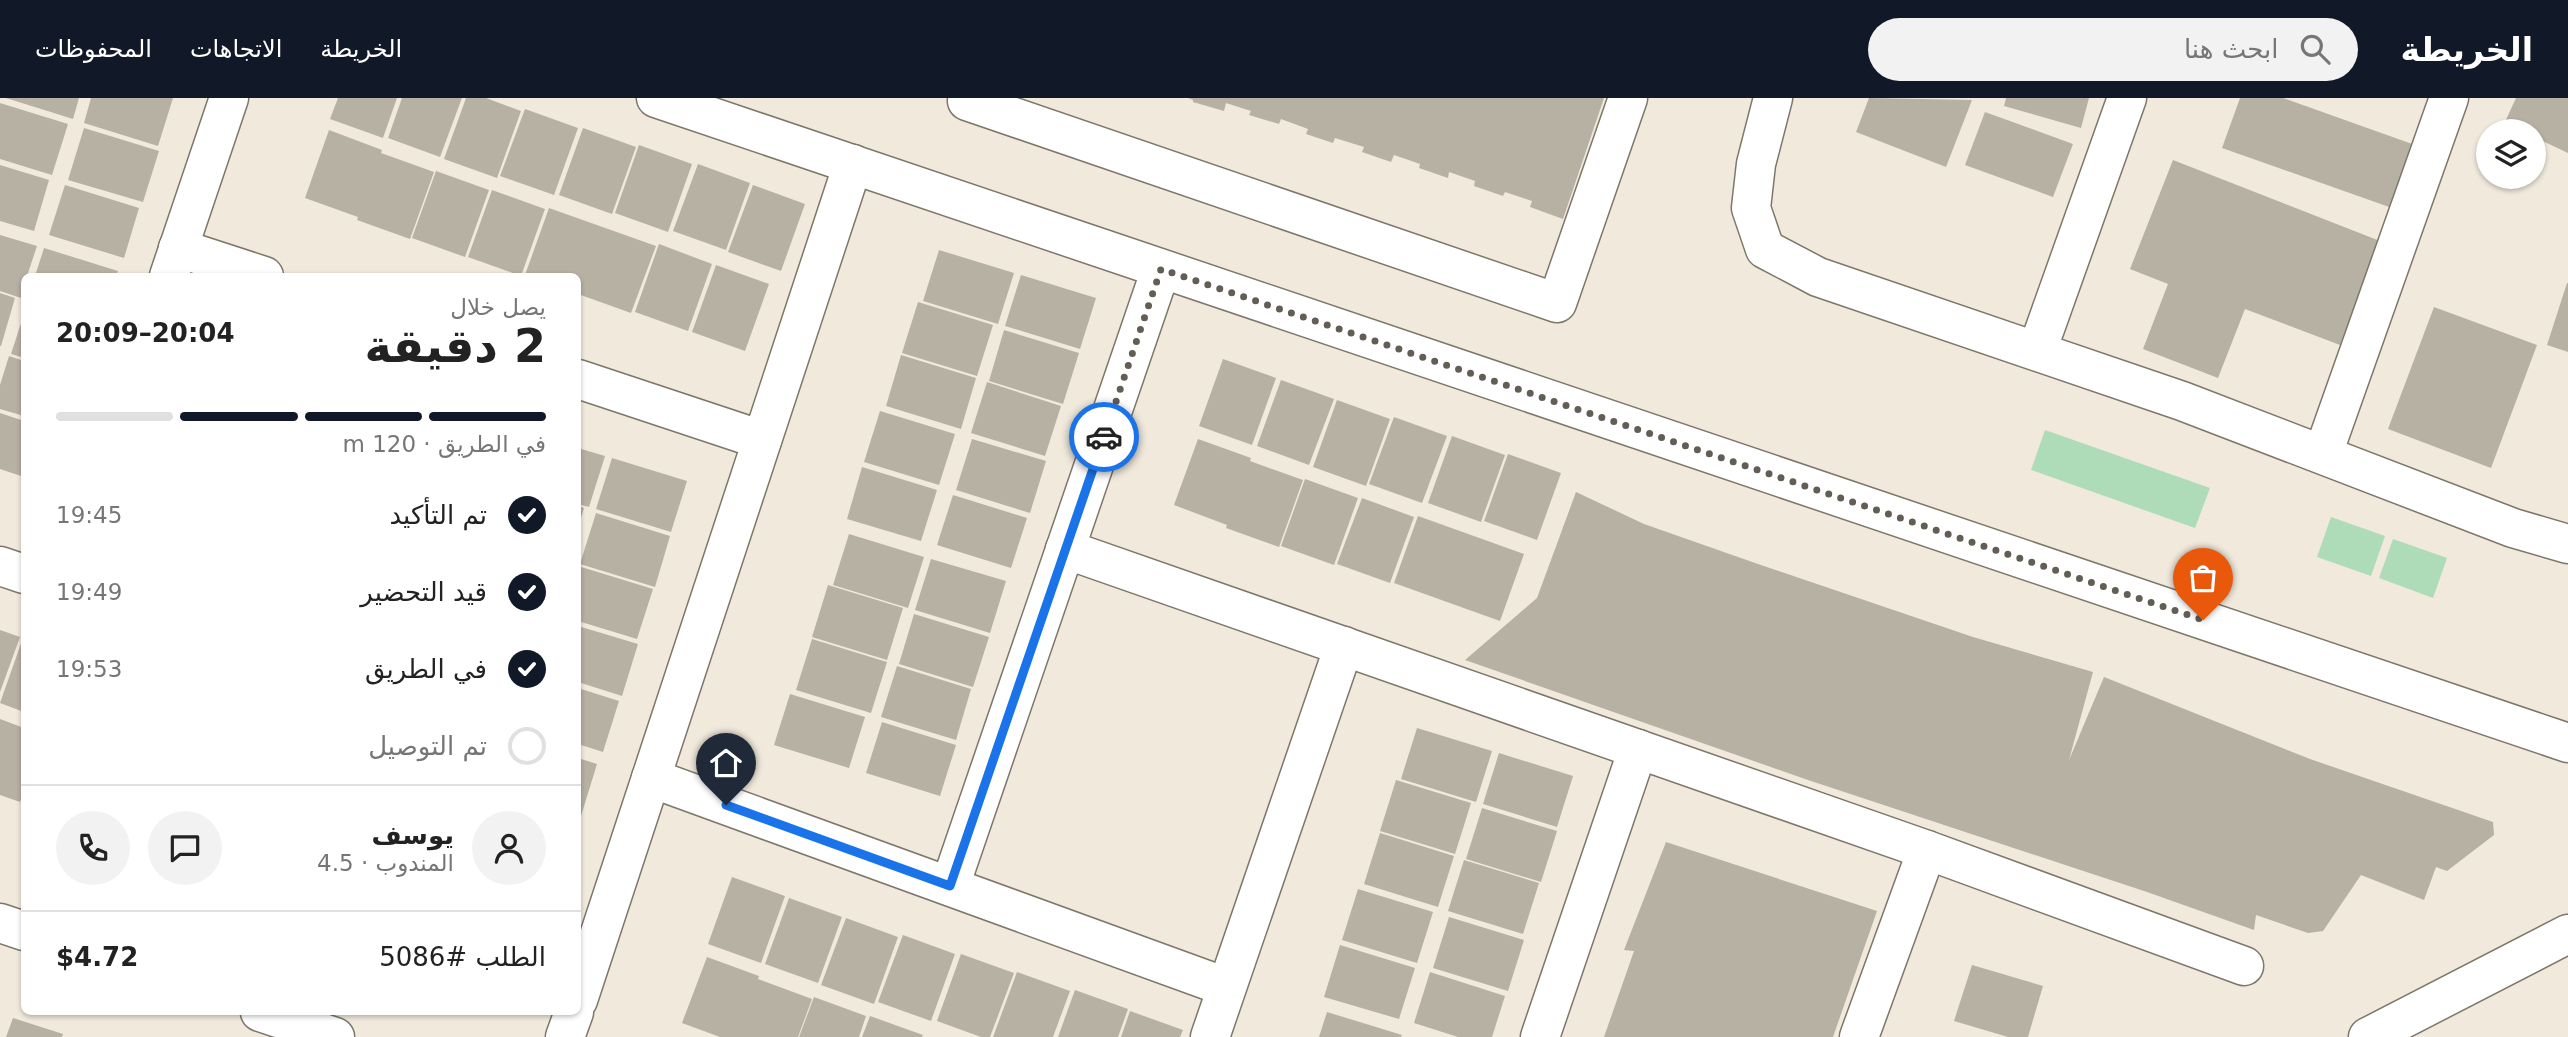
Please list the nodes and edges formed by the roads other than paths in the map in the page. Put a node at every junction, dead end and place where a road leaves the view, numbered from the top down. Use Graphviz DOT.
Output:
graph roads {
  1 [pos="229,98"];
  2 [pos="656,98"];
  3 [pos="969,98"];
  4 [pos="1628,98"];
  5 [pos="1773,98"];
  6 [pos="2127,98"];
  7 [pos="2439,101"];
  8 [pos="853,164"];
  9 [pos="173,262"];
  10 [pos="1161,269"];
  11 [pos="244,273"];
  12 [pos="2038,351"];
  13 [pos="581,380"];
  14 [pos="762,440"];
  15 [pos="2323,454"];
  16 [pos="2568,544"];
  17 [pos="1065,549"];
  18 [pos="0,566"];
  19 [pos="21,573"];
  20 [pos="1345,646"];
  21 [pos="2568,743"];
  22 [pos="1638,749"];
  23 [pos="651,778"];
  24 [pos="1927,850"];
  25 [pos="950,886"];
  26 [pos="0,923"];
  27 [pos="21,930"];
  28 [pos="2568,934"];
  29 [pos="2244,966"];
  30 [pos="1226,987"];
  31 [pos="581,991"];
  32 [pos="269,1015"];
  33 [pos="573,1015"];
  34 [pos="335,1037"];
  35 [pos="565,1037"];
  36 [pos="1210,1037"];
  37 [pos="1540,1037"];
  38 [pos="1859,1037"];
  39 [pos="2368,1037"];
  1 -- 9 [label="street"];
  2 -- 8 [label="street"];
  3 -- 4 [label="street"];
  5 -- 12 [label="street"];
  6 -- 12 [label="street"];
  7 -- 15 [label="street"];
  8 -- 10 [label="street"];
  8 -- 14 [label="street"];
  9 -- 11 [label="street"];
  10 -- 17 [label="street"];
  10 -- 21 [label="street"];
  12 -- 15 [label="street"];
  13 -- 14 [label="street"];
  14 -- 23 [label="street"];
  15 -- 16 [label="street"];
  17 -- 20 [label="street"];
  17 -- 25 [label="street"];
  18 -- 19 [label="street"];
  20 -- 22 [label="street"];
  20 -- 30 [label="street"];
  22 -- 24 [label="street"];
  22 -- 37 [label="street"];
  23 -- 25 [label="street"];
  23 -- 31 [label="street"];
  24 -- 29 [label="street"];
  24 -- 38 [label="street"];
  25 -- 30 [label="street"];
  26 -- 27 [label="street"];
  28 -- 39 [label="street"];
  30 -- 36 [label="street"];
  32 -- 34 [label="street"];
  33 -- 35 [label="street"];
}
